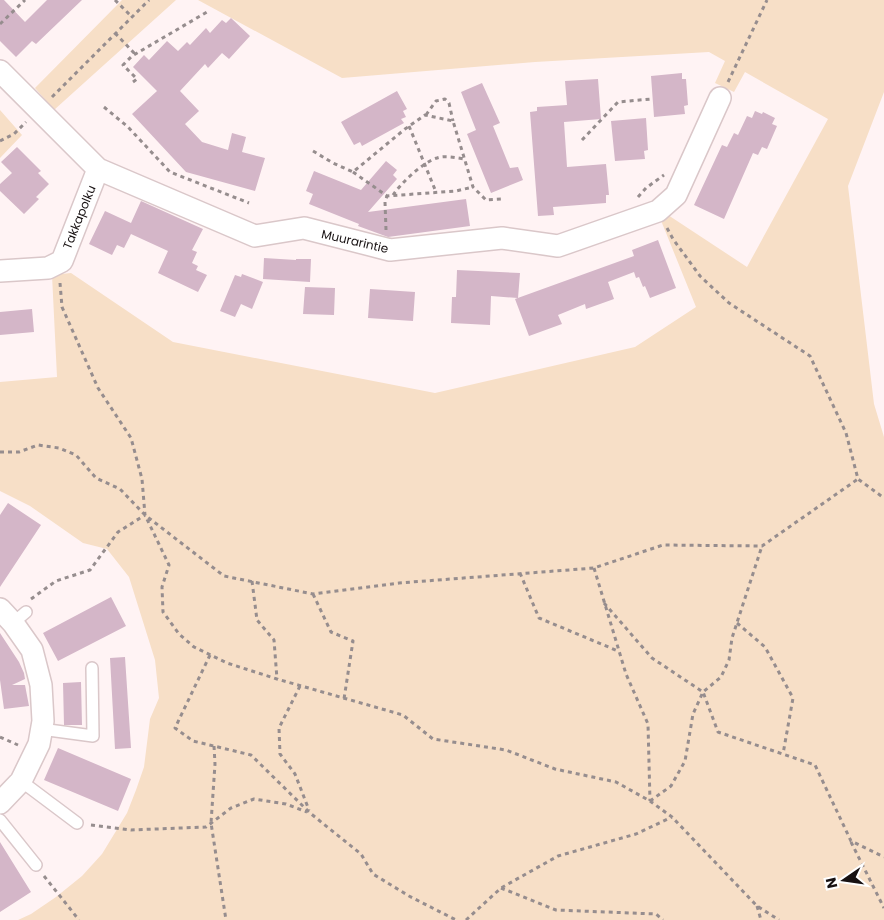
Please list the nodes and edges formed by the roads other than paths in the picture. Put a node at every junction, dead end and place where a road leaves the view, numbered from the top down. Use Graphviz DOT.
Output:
graph roads {
  1 [pos="0,71"];
  2 [pos="720,98"];
  3 [pos="98,169"];
  4 [pos="0,271"];
  5 [pos="13,615"];
  6 [pos="92,668"];
  7 [pos="41,729"];
  8 [pos="21,781"];
  9 [pos="0,803"];
  10 [pos="0,820"];
  11 [pos="76,823"];
  12 [pos="36,866"];
  1 -- 3 [label="street, Muurarintie"];
  2 -- 3 [label="street, Muurarintie"];
  3 -- 4 [label="street, Takkapolku"];
  5 -- 7 [label="street"];
  6 -- 7 [label="lane"];
  7 -- 8 [label="street"];
  8 -- 9 [label="street"];
  8 -- 11 [label="lane"];
  10 -- 12 [label="lane"];
}
